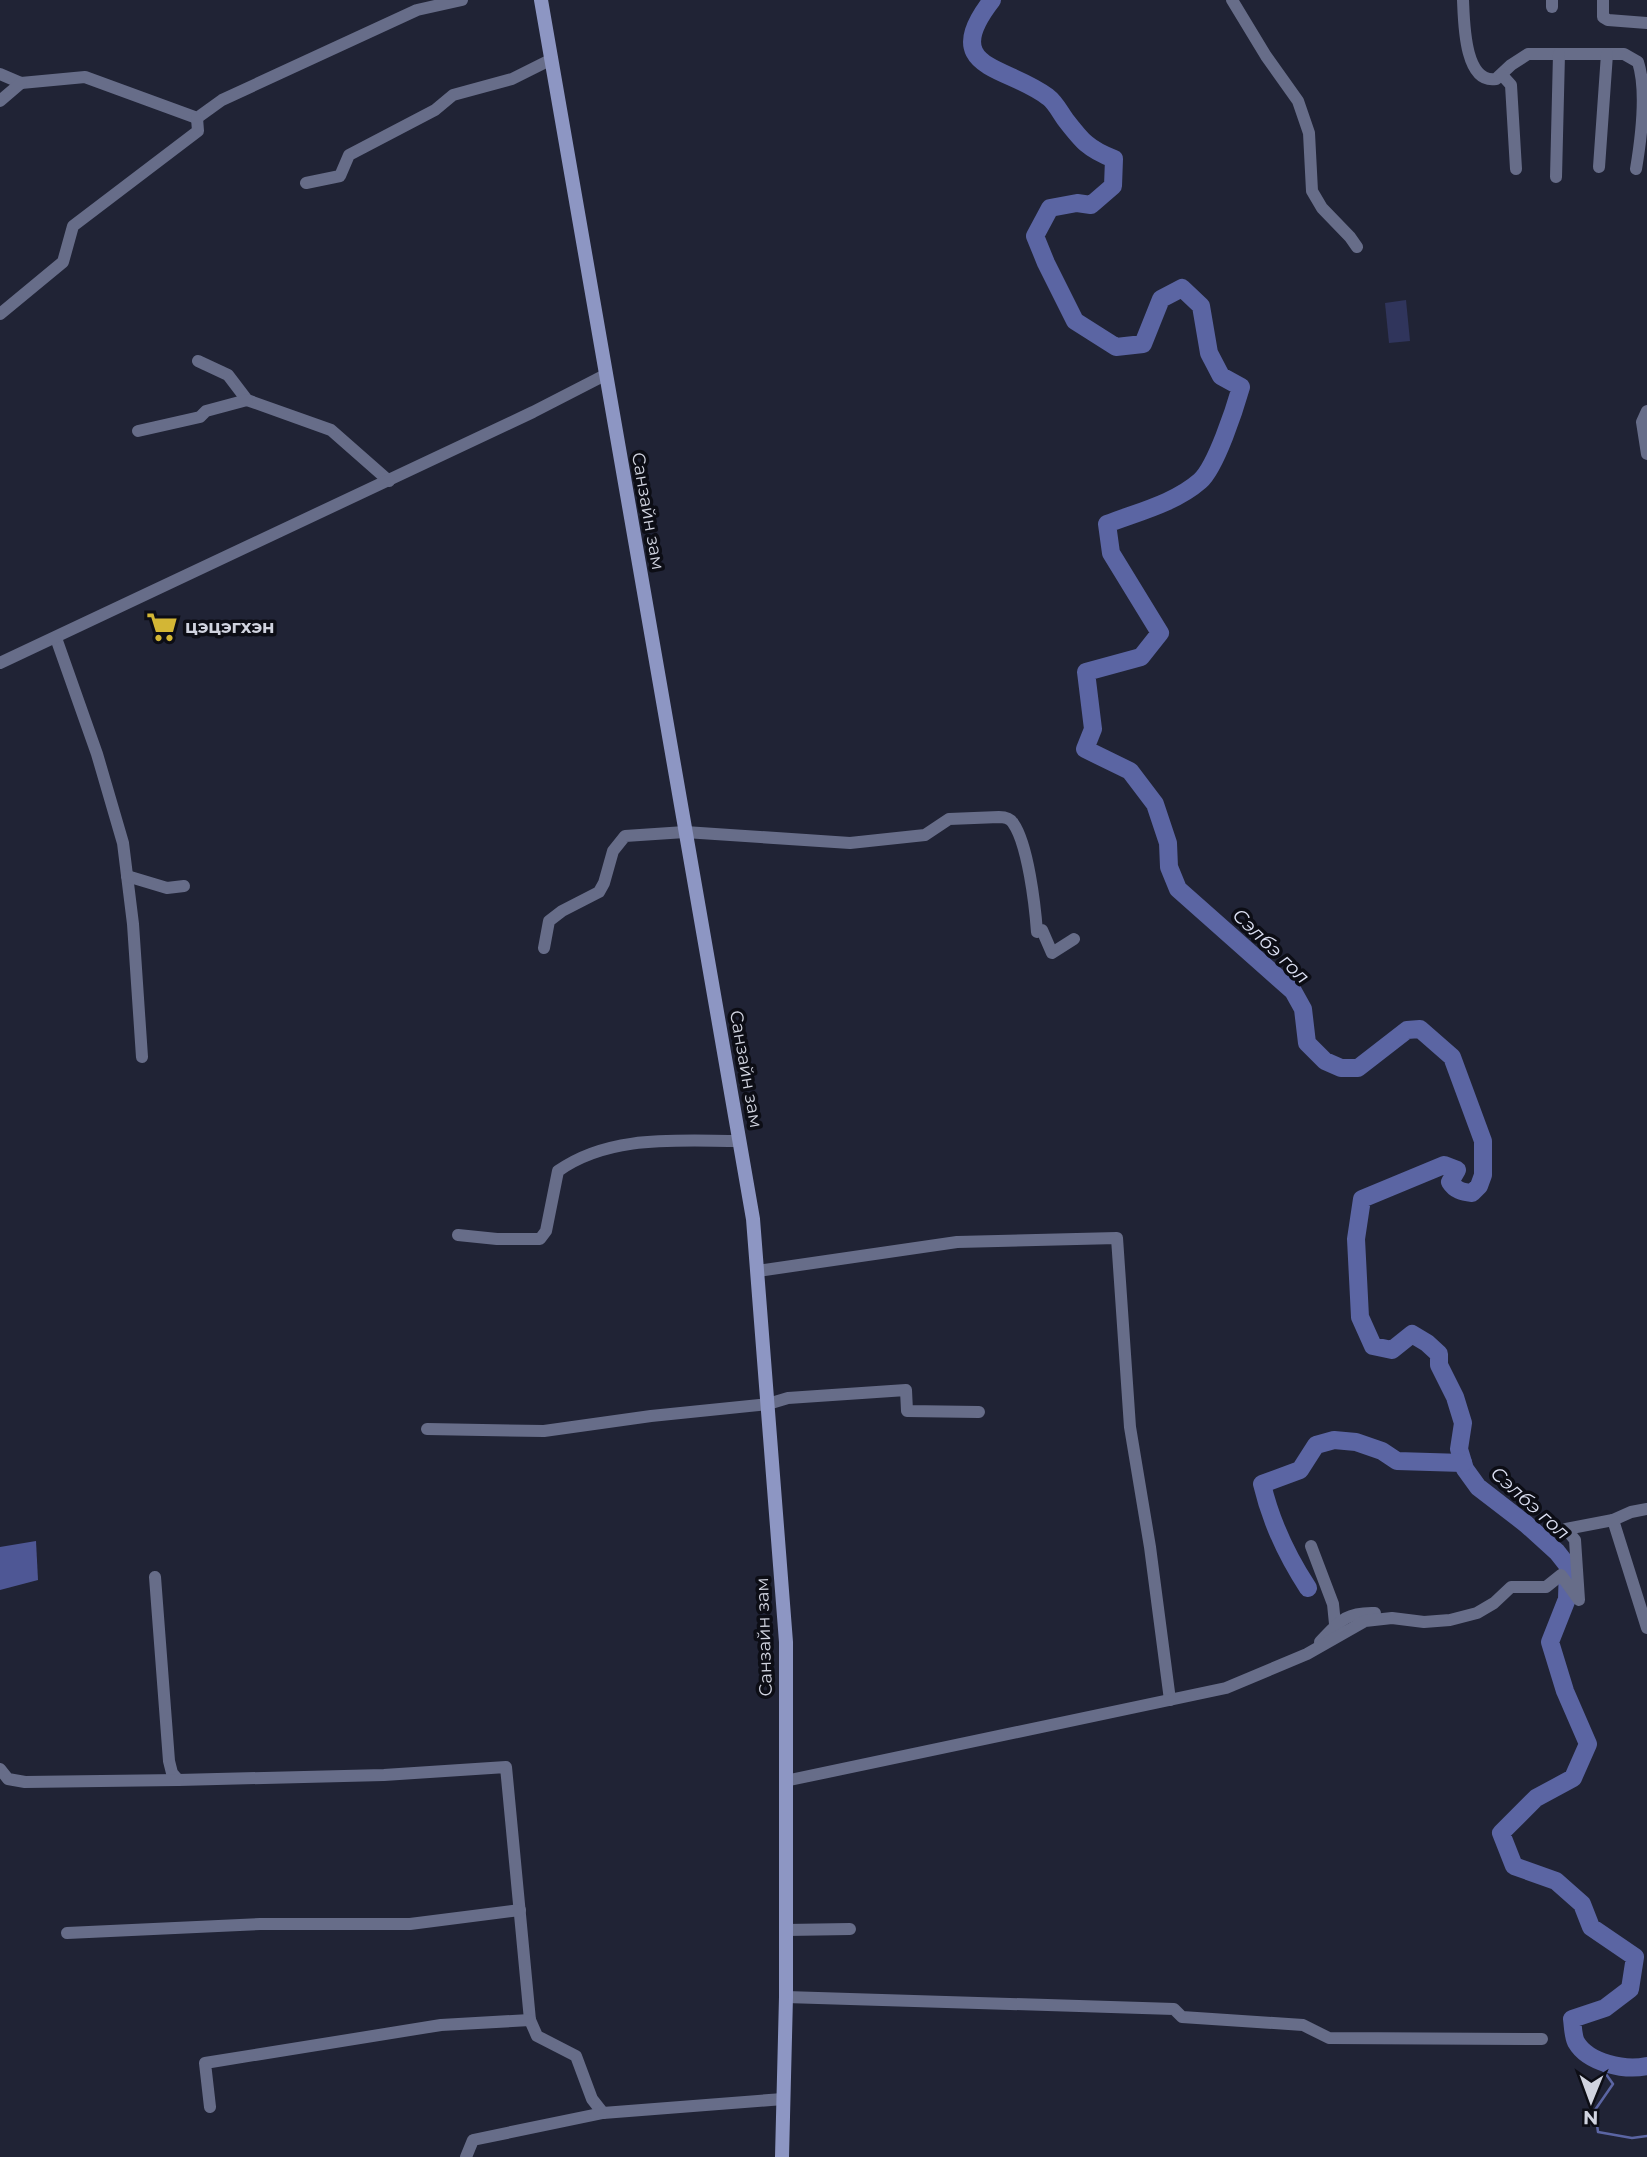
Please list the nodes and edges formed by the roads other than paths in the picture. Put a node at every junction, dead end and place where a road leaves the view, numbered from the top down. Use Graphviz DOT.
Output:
graph roads {
  1 [pos="461,0"];
  2 [pos="541,0"];
  3 [pos="1232,0"];
  4 [pos="1463,0"];
  5 [pos="1603,0"];
  6 [pos="1647,23"];
  7 [pos="1559,54"];
  8 [pos="1607,54"];
  9 [pos="552,60"];
  10 [pos="0,74"];
  11 [pos="1502,75"];
  12 [pos="21,83"];
  13 [pos="0,101"];
  14 [pos="197,118"];
  15 [pos="1599,167"];
  16 [pos="1516,169"];
  17 [pos="1636,169"];
  18 [pos="1556,177"];
  19 [pos="306,183"];
  20 [pos="1357,247"];
  21 [pos="0,314"];
  22 [pos="198,361"];
  23 [pos="604,375"];
  24 [pos="247,400"];
  25 [pos="1647,411"];
  26 [pos="138,431"];
  27 [pos="1647,454"];
  28 [pos="388,481"];
  29 [pos="56,638"];
  30 [pos="0,663"];
  31 [pos="685,832"];
  32 [pos="127,876"];
  33 [pos="184,886"];
  34 [pos="1074,939"];
  35 [pos="544,948"];
  36 [pos="142,1057"];
  37 [pos="739,1141"];
  38 [pos="458,1235"];
  39 [pos="758,1271"];
  40 [pos="768,1404"];
  41 [pos="979,1412"];
  42 [pos="427,1429"];
  43 [pos="1647,1509"];
  44 [pos="1613,1520"];
  45 [pos="1311,1546"];
  46 [pos="155,1577"];
  47 [pos="1392,1618"];
  48 [pos="1335,1624"];
  49 [pos="1647,1628"];
  50 [pos="1307,1654"];
  51 [pos="1170,1700"];
  52 [pos="0,1769"];
  53 [pos="178,1780"];
  54 [pos="785,1781"];
  55 [pos="520,1910"];
  56 [pos="850,1929"];
  57 [pos="786,1930"];
  58 [pos="67,1933"];
  59 [pos="786,1997"];
  60 [pos="530,2020"];
  61 [pos="1542,2039"];
  62 [pos="783,2099"];
  63 [pos="210,2107"];
  64 [pos="603,2113"];
  65 [pos="466,2157"];
  66 [pos="782,2157"];
  1 -- 14 [label="street"];
  2 -- 9 [label="main road, Санзайн зам"];
  3 -- 20 [label="street"];
  4 -- 11 [label="street"];
  5 -- 6 [label="street"];
  7 -- 8 [label="street"];
  7 -- 11 [label="street"];
  7 -- 18 [label="street"];
  8 -- 15 [label="street"];
  8 -- 17 [label="street"];
  9 -- 19 [label="street"];
  9 -- 23 [label="main road, Санзайн зам"];
  10 -- 12 [label="street"];
  11 -- 16 [label="street"];
  12 -- 13 [label="street"];
  12 -- 14 [label="street"];
  14 -- 21 [label="street"];
  22 -- 24 [label="street"];
  23 -- 28 [label="street"];
  23 -- 31 [label="main road, Санзайн зам"];
  24 -- 26 [label="street"];
  24 -- 28 [label="street"];
  25 -- 27 [label="street"];
  28 -- 29 [label="street"];
  29 -- 30 [label="street"];
  29 -- 32 [label="street"];
  31 -- 34 [label="street"];
  31 -- 35 [label="street"];
  31 -- 37 [label="main road, Санзайн зам"];
  32 -- 33 [label="street"];
  32 -- 36 [label="street"];
  37 -- 38 [label="street"];
  37 -- 39 [label="main road, Санзайн зам"];
  39 -- 40 [label="main road, Санзайн зам"];
  39 -- 51 [label="street"];
  40 -- 41 [label="street"];
  40 -- 42 [label="street"];
  40 -- 54 [label="main road, Санзайн зам"];
  43 -- 44 [label="street"];
  44 -- 47 [label="street"];
  44 -- 49 [label="street"];
  45 -- 48 [label="street"];
  46 -- 53 [label="street"];
  47 -- 48 [label="street"];
  47 -- 50 [label="street"];
  48 -- 50 [label="street"];
  50 -- 51 [label="street"];
  51 -- 54 [label="street"];
  52 -- 53 [label="street"];
  53 -- 55 [label="street"];
  54 -- 57 [label="main road, Санзайн зам"];
  55 -- 58 [label="street"];
  55 -- 60 [label="street"];
  56 -- 57 [label="street"];
  57 -- 59 [label="main road, Санзайн зам"];
  59 -- 61 [label="street"];
  59 -- 62 [label="main road, Санзайн зам"];
  60 -- 63 [label="street"];
  60 -- 64 [label="street"];
  62 -- 64 [label="street"];
  62 -- 66 [label="main road, Санзайн зам"];
  64 -- 65 [label="street"];
}
